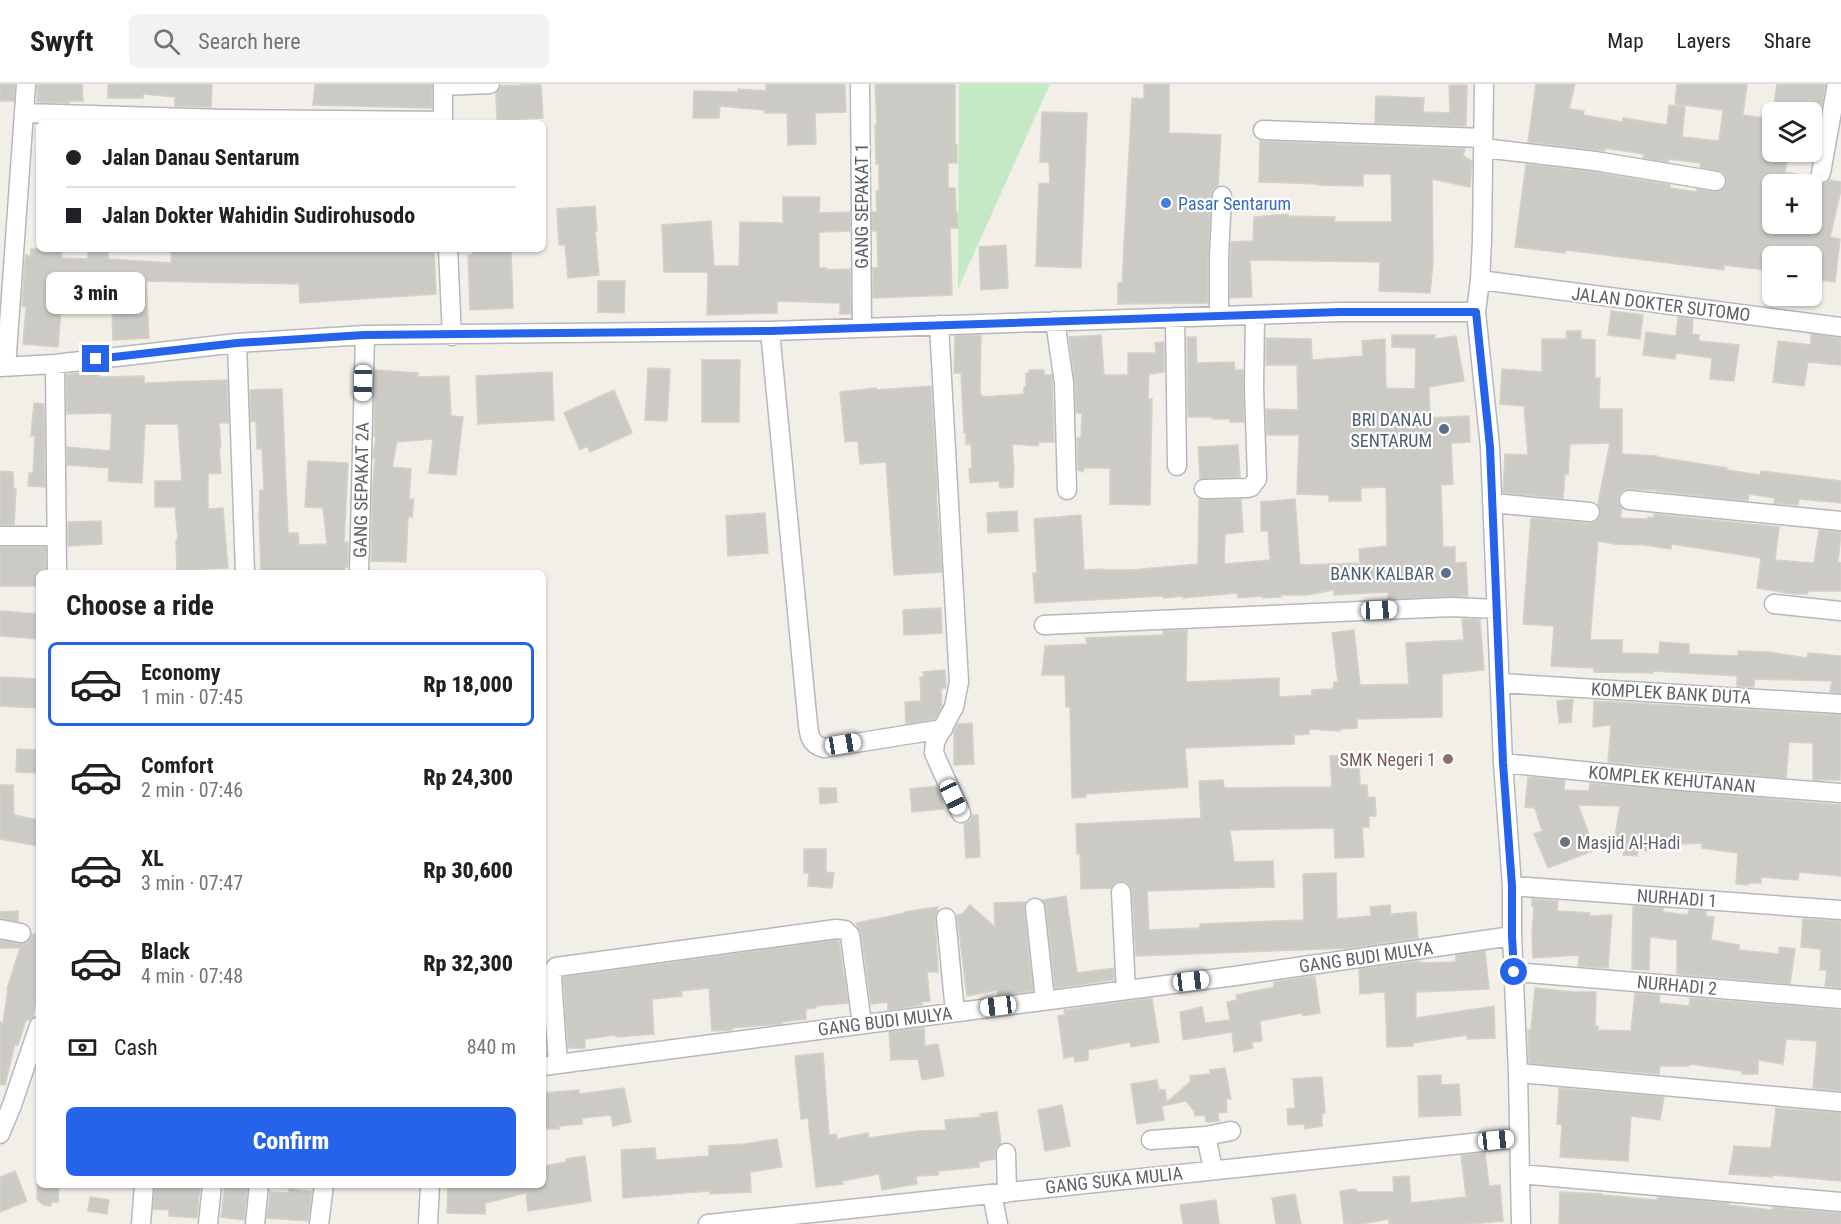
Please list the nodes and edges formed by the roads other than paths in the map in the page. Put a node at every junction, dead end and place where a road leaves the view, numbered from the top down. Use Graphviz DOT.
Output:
graph roads {
  1 [pos="26,84"];
  2 [pos="490,84"];
  3 [pos="860,84"];
  4 [pos="1484,84"];
  5 [pos="1837,84"];
  6 [pos="443,85"];
  7 [pos="25,113"];
  8 [pos="297,120"];
  9 [pos="443,120"];
  10 [pos="1263,130"];
  11 [pos="1483,143"];
  12 [pos="1821,173"];
  13 [pos="1716,181"];
  14 [pos="1222,196"];
  15 [pos="448,252"];
  16 [pos="1480,280"];
  17 [pos="1476,312"];
  18 [pos="1219,315"];
  19 [pos="1255,315"];
  20 [pos="1175,317"];
  21 [pos="1055,321"];
  22 [pos="939,325"];
  23 [pos="1841,327"];
  24 [pos="862,328"];
  25 [pos="770,331"];
  26 [pos="364,335"];
  27 [pos="452,336"];
  28 [pos="237,343"];
  29 [pos="55,364"];
  30 [pos="3,367"];
  31 [pos="1177,466"];
  32 [pos="1204,489"];
  33 [pos="1067,490"];
  34 [pos="1629,500"];
  35 [pos="1492,503"];
  36 [pos="1590,512"];
  37 [pos="1841,521"];
  38 [pos="0,536"];
  39 [pos="49,536"];
  40 [pos="57,570"];
  41 [pos="245,570"];
  42 [pos="359,570"];
  43 [pos="1774,604"];
  44 [pos="1497,609"];
  45 [pos="1841,611"];
  46 [pos="1044,625"];
  47 [pos="1501,683"];
  48 [pos="1841,704"];
  49 [pos="943,729"];
  50 [pos="1503,763"];
  51 [pos="1841,793"];
  52 [pos="961,813"];
  53 [pos="1512,886"];
  54 [pos="1121,892"];
  55 [pos="1035,908"];
  56 [pos="1841,910"];
  57 [pos="946,918"];
  58 [pos="0,929"];
  59 [pos="21,933"];
  60 [pos="1512,936"];
  61 [pos="1514,972"];
  62 [pos="1126,990"];
  63 [pos="1841,999"];
  64 [pos="1045,1000"];
  65 [pos="955,1012"];
  66 [pos="862,1024"];
  67 [pos="36,1035"];
  68 [pos="551,1065"];
  69 [pos="1518,1072"];
  70 [pos="1841,1102"];
  71 [pos="1231,1131"];
  72 [pos="0,1134"];
  73 [pos="1206,1136"];
  74 [pos="1519,1138"];
  75 [pos="1151,1140"];
  76 [pos="1006,1153"];
  77 [pos="1213,1169"];
  78 [pos="1520,1174"];
  79 [pos="144,1188"];
  80 [pos="212,1188"];
  81 [pos="259,1188"];
  82 [pos="324,1188"];
  83 [pos="430,1188"];
  84 [pos="1000,1193"];
  85 [pos="1841,1202"];
  86 [pos="863,1216"];
  87 [pos="756,1222"];
  88 [pos="141,1224"];
  89 [pos="208,1224"];
  90 [pos="255,1224"];
  91 [pos="319,1224"];
  92 [pos="428,1224"];
  93 [pos="708,1224"];
  94 [pos="998,1224"];
  95 [pos="1521,1224"];
  1 -- 7 [label="street"];
  2 -- 6 [label="street"];
  3 -- 24 [label="street, GANG SEPAKAT 1"];
  4 -- 11 [label="street"];
  5 -- 12 [label="street"];
  6 -- 9 [label="street"];
  7 -- 8 [label="street"];
  7 -- 30 [label="street"];
  10 -- 11 [label="street"];
  11 -- 13 [label="street"];
  11 -- 16 [label="street"];
  14 -- 18 [label="street"];
  15 -- 27 [label="street"];
  16 -- 17 [label="street"];
  16 -- 23 [label="street, JALAN DOKTER SUTOMO"];
  17 -- 19 [label="street"];
  17 -- 35 [label="street"];
  18 -- 19 [label="street"];
  18 -- 20 [label="street"];
  19 -- 32 [label="street"];
  20 -- 21 [label="street"];
  20 -- 31 [label="street"];
  21 -- 22 [label="street"];
  21 -- 33 [label="street"];
  22 -- 24 [label="street"];
  22 -- 49 [label="street"];
  24 -- 25 [label="street"];
  25 -- 27 [label="street"];
  25 -- 49 [label="street"];
  26 -- 27 [label="street"];
  26 -- 28 [label="street"];
  26 -- 42 [label="street, GANG SEPAKAT 2A"];
  28 -- 29 [label="street"];
  28 -- 41 [label="street"];
  29 -- 30 [label="street"];
  29 -- 40 [label="street"];
  34 -- 37 [label="street"];
  35 -- 36 [label="street"];
  35 -- 44 [label="street"];
  38 -- 39 [label="street"];
  43 -- 45 [label="street"];
  44 -- 46 [label="street"];
  44 -- 47 [label="street"];
  47 -- 48 [label="street, KOMPLEK BANK DUTA"];
  47 -- 50 [label="street"];
  49 -- 52 [label="street"];
  50 -- 51 [label="street, KOMPLEK KEHUTANAN"];
  50 -- 53 [label="street"];
  53 -- 56 [label="street, NURHADI 1"];
  53 -- 60 [label="street"];
  54 -- 62 [label="street"];
  55 -- 64 [label="street"];
  57 -- 65 [label="street"];
  58 -- 59 [label="street"];
  60 -- 61 [label="street"];
  60 -- 62 [label="street, GANG BUDI MULYA"];
  61 -- 63 [label="street, NURHADI 2"];
  61 -- 69 [label="street"];
  62 -- 64 [label="street, GANG BUDI MULYA"];
  64 -- 65 [label="street, GANG BUDI MULYA"];
  65 -- 66 [label="street, GANG BUDI MULYA"];
  66 -- 68 [label="street, GANG BUDI MULYA"];
  66 -- 68 [label="street"];
  67 -- 72 [label="street"];
  69 -- 70 [label="street"];
  69 -- 74 [label="street"];
  71 -- 73 [label="street"];
  73 -- 75 [label="street"];
  73 -- 77 [label="street"];
  74 -- 77 [label="street, GANG SUKA MULIA"];
  74 -- 78 [label="street"];
  76 -- 84 [label="street"];
  77 -- 84 [label="street, GANG SUKA MULIA"];
  78 -- 85 [label="street"];
  78 -- 95 [label="street"];
  79 -- 88 [label="street"];
  80 -- 89 [label="street"];
  81 -- 90 [label="street"];
  82 -- 91 [label="street"];
  83 -- 92 [label="street"];
  84 -- 86 [label="street, GANG SUKA MULIA"];
  84 -- 94 [label="street"];
  86 -- 87 [label="street, GANG SUKA MULIA"];
  87 -- 93 [label="street, GANG SUKA MULIA"];
}
